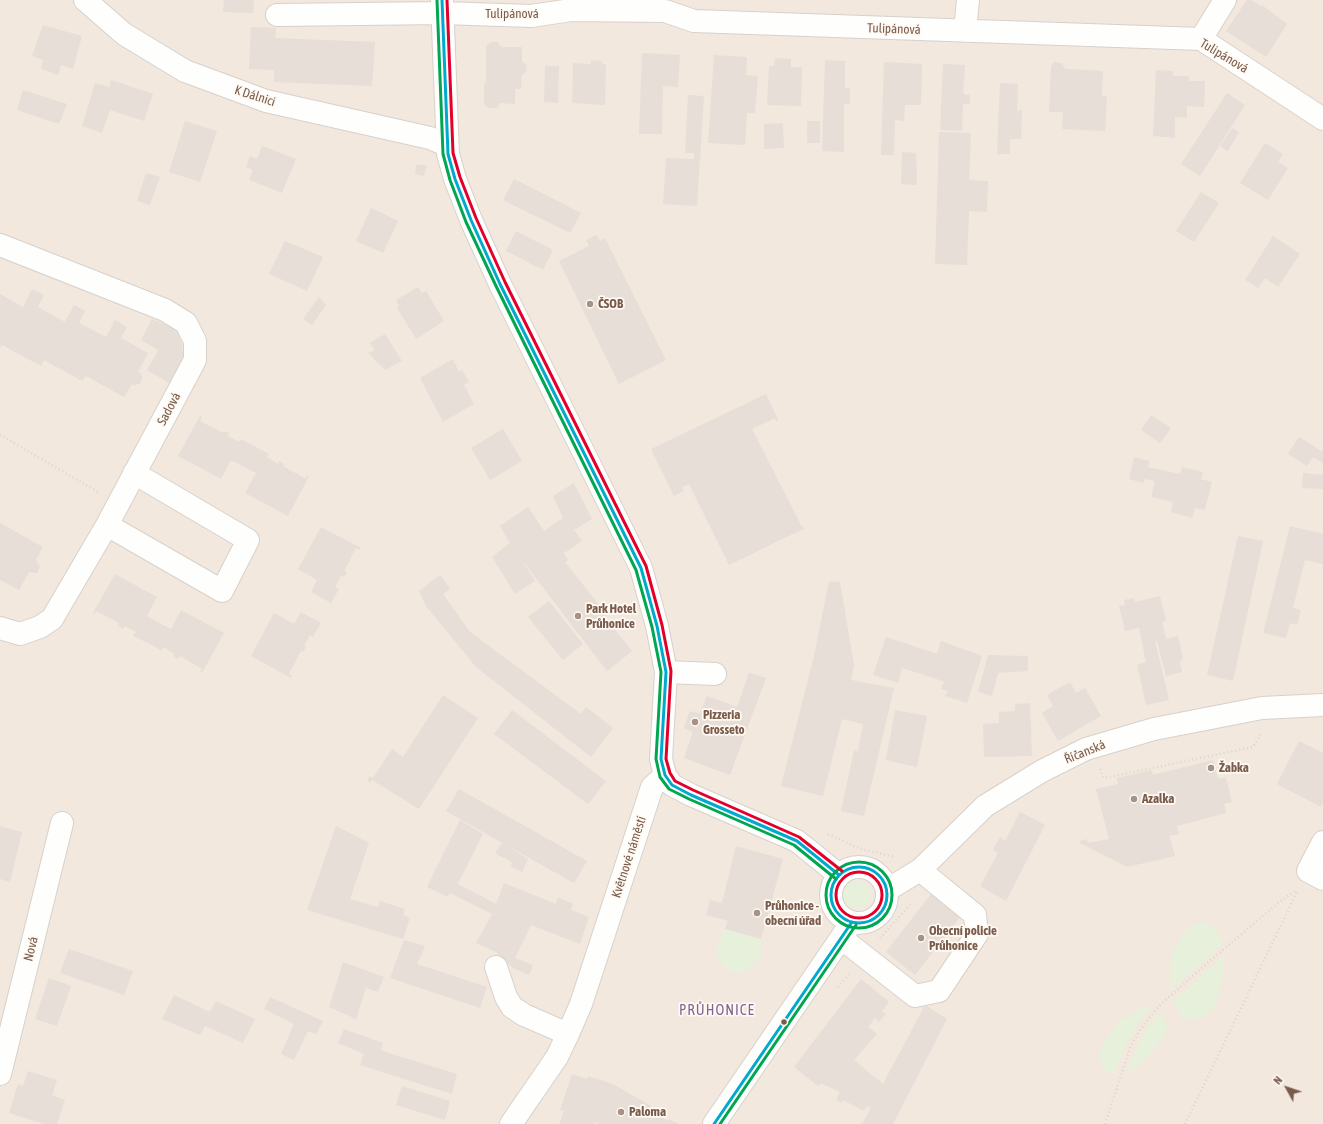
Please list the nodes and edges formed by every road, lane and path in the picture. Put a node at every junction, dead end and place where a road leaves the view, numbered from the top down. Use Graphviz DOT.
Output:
graph roads {
  1 [pos="85,0"];
  2 [pos="968,0"];
  3 [pos="1225,0"];
  4 [pos="442,6"];
  5 [pos="277,15"];
  6 [pos="965,31"];
  7 [pos="1201,39"];
  8 [pos="1323,119"];
  9 [pos="446,145"];
  10 [pos="0,245"];
  11 [pos="0,435"];
  12 [pos="134,474"];
  13 [pos="119,503"];
  14 [pos="107,525"];
  15 [pos="0,628"];
  16 [pos="666,672"];
  17 [pos="715,674"];
  18 [pos="1323,705"];
  19 [pos="1266,727"];
  20 [pos="1099,767"];
  21 [pos="665,775"];
  22 [pos="62,823"];
  23 [pos="1323,842"];
  24 [pos="839,875"];
  25 [pos="926,875"];
  26 [pos="1323,880"];
  27 [pos="886,890"];
  28 [pos="846,930"];
  29 [pos="864,956"];
  30 [pos="496,966"];
  31 [pos="834,992"];
  32 [pos="568,1034"];
  33 [pos="0,1074"];
  34 [pos="511,1124"];
  35 [pos="714,1124"];
  36 [pos="1105,1124"];
  37 [pos="1184,1124"];
  1 -- 9 [label="street, K Dálnici"];
  2 -- 6 [label="street"];
  3 -- 7 [label="street"];
  4 -- 5 [label="street, Tulipánová"];
  4 -- 6 [label="street, Tulipánová"];
  4 -- 9 [label="street"];
  6 -- 7 [label="street, Tulipánová"];
  7 -- 8 [label="street, Tulipánová"];
  9 -- 16 [label="street"];
  10 -- 12 [label="street, Sadová"];
  11 -- 13 [label="path"];
  12 -- 13 [label="street, Sadová"];
  12 -- 14 [label="street"];
  13 -- 14 [label="street, Sadová"];
  14 -- 15 [label="street, Sadová"];
  16 -- 17 [label="street"];
  16 -- 21 [label="street"];
  18 -- 25 [label="street, Říčanská"];
  19 -- 20 [label="path"];
  21 -- 24 [label="street"];
  21 -- 32 [label="street, Květnové náměstí"];
  22 -- 33 [label="street, Nová"];
  23 -- 26 [label="street"];
  24 -- 27 [label="street"];
  24 -- 28 [label="street"];
  25 -- 27 [label="street, Říčanská"];
  25 -- 29 [label="path"];
  25 -- 29 [label="street"];
  27 -- 28 [label="street"];
  28 -- 29 [label="street"];
  28 -- 35 [label="street"];
  29 -- 31 [label="path"];
  30 -- 32 [label="street"];
  32 -- 34 [label="street, Květnové náměstí"];
  36 -- 37 [label="path"];
}
